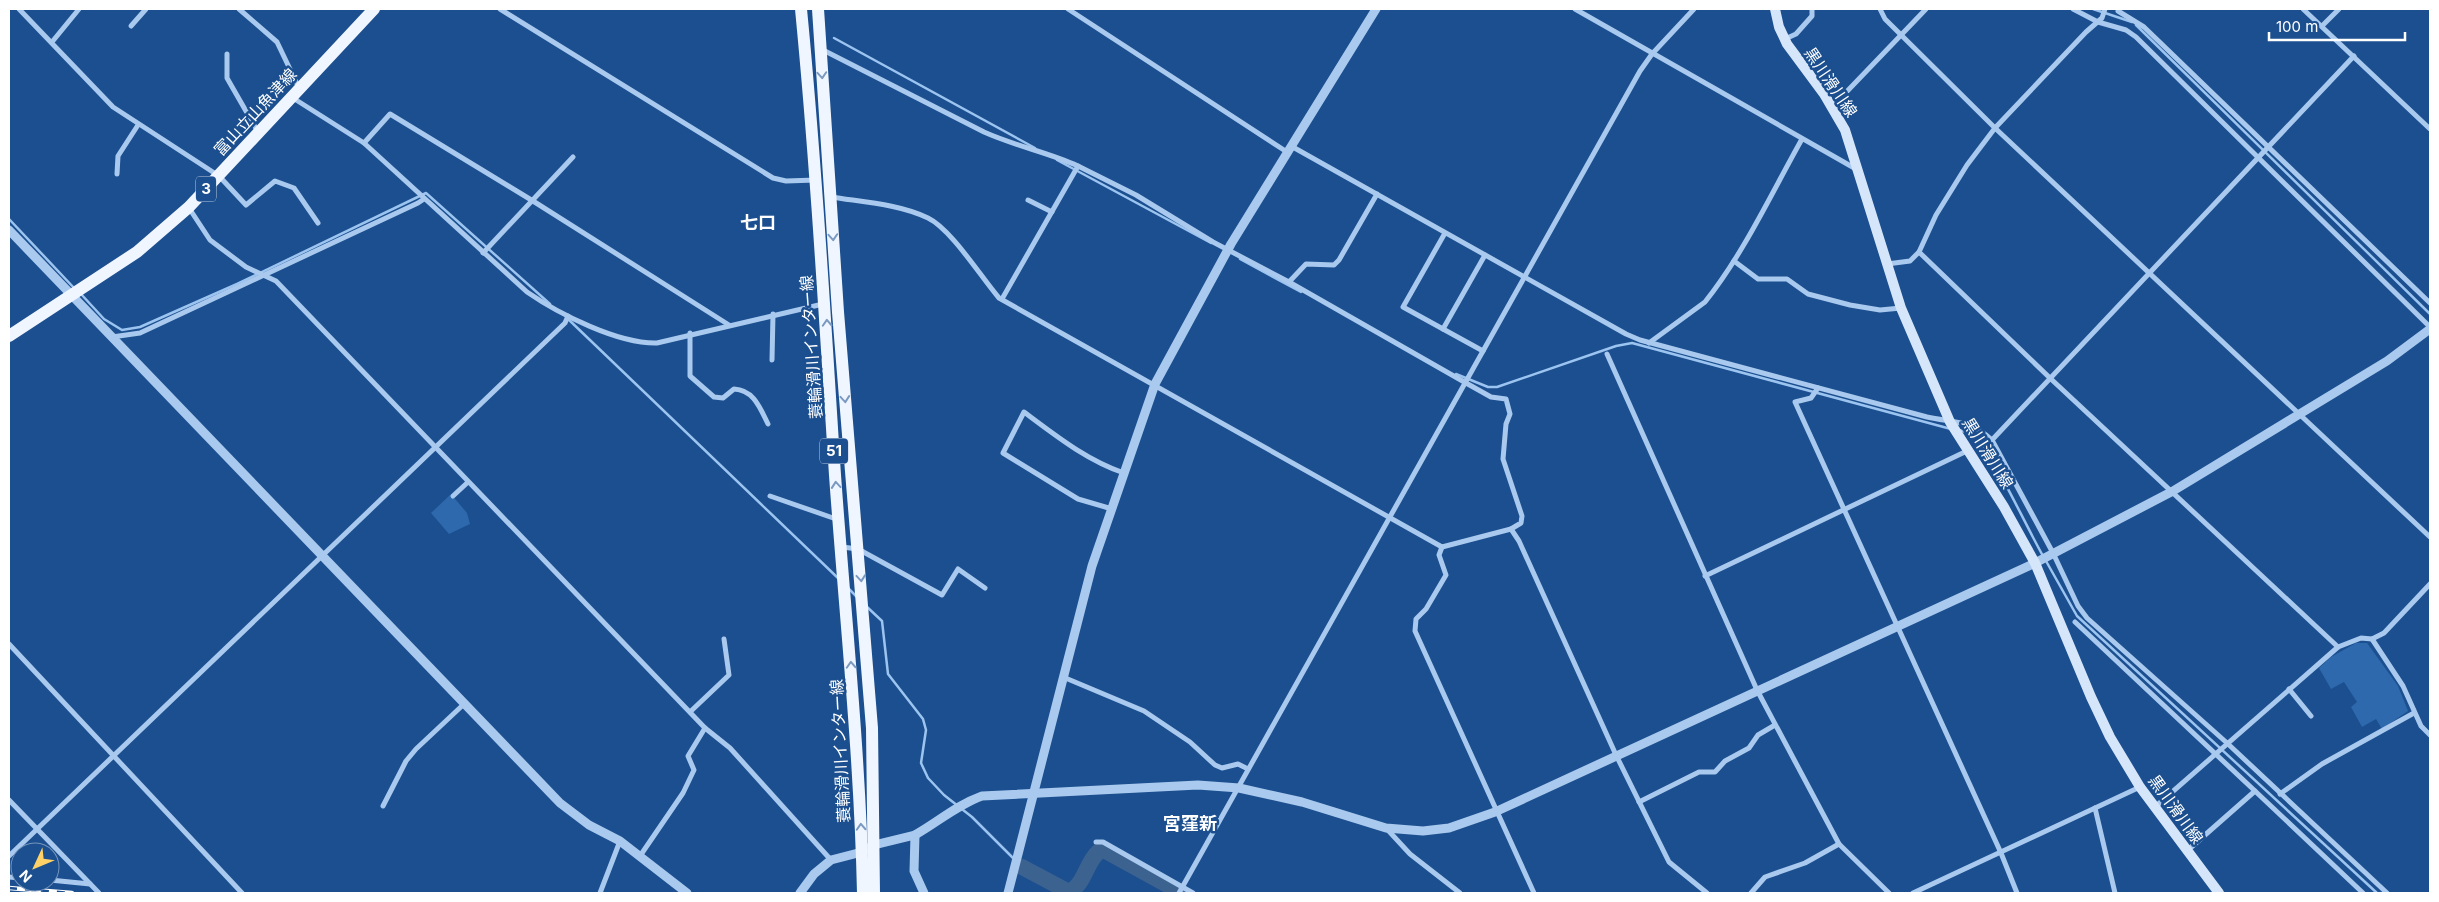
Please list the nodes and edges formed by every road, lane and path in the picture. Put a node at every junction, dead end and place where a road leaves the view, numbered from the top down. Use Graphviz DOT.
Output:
graph roads {
  1 [pos="19,9"];
  2 [pos="79,9"];
  3 [pos="146,9"];
  4 [pos="239,9"];
  5 [pos="374,9"];
  6 [pos="500,9"];
  7 [pos="801,9"];
  8 [pos="818,9"];
  9 [pos="1068,9"];
  10 [pos="1376,9"];
  11 [pos="1574,9"];
  12 [pos="1694,9"];
  13 [pos="1775,9"];
  14 [pos="1812,9"];
  15 [pos="1880,9"];
  16 [pos="1926,9"];
  17 [pos="2073,9"];
  18 [pos="2104,9"];
  19 [pos="2111,9"];
  20 [pos="2303,9"];
  21 [pos="2339,9"];
  22 [pos="2119,10"];
  23 [pos="2100,20"];
  24 [pos="131,26"];
  25 [pos="2322,26"];
  26 [pos="1901,35"];
  27 [pos="1785,40"];
  28 [pos="52,42"];
  29 [pos="820,48"];
  30 [pos="227,54"];
  31 [pos="1652,54"];
  32 [pos="2354,56"];
  33 [pos="295,92"];
  34 [pos="1832,108"];
  35 [pos="138,125"];
  36 [pos="1995,128"];
  37 [pos="2430,128"];
  38 [pos="258,132"];
  39 [pos="1802,139"];
  40 [pos="364,143"];
  41 [pos="2270,147"];
  42 [pos="1289,149"];
  43 [pos="573,157"];
  44 [pos="2259,158"];
  45 [pos="1078,166"];
  46 [pos="1858,171"];
  47 [pos="117,174"];
  48 [pos="219,176"];
  49 [pos="816,180"];
  50 [pos="1377,194"];
  51 [pos="824,197"];
  52 [pos="424,199"];
  53 [pos="1028,200"];
  54 [pos="533,201"];
  55 [pos="189,207"];
  56 [pos="1052,212"];
  57 [pos="318,223"];
  58 [pos="9,230"];
  59 [pos="1445,232"];
  60 [pos="1228,250"];
  61 [pos="1919,252"];
  62 [pos="483,253"];
  63 [pos="1484,255"];
  64 [pos="1734,261"];
  65 [pos="1887,264"];
  66 [pos="2151,273"];
  67 [pos="265,276"];
  68 [pos="1525,278"];
  69 [pos="1289,282"];
  70 [pos="71,294"];
  71 [pos="1002,299"];
  72 [pos="826,303"];
  73 [pos="2430,303"];
  74 [pos="1901,308"];
  75 [pos="773,314"];
  76 [pos="568,316"];
  77 [pos="730,325"];
  78 [pos="2430,328"];
  79 [pos="1443,329"];
  80 [pos="690,333"];
  81 [pos="9,336"];
  82 [pos="110,337"];
  83 [pos="1649,343"];
  84 [pos="1483,351"];
  85 [pos="1607,354"];
  86 [pos="772,360"];
  87 [pos="2051,379"];
  88 [pos="1466,383"];
  89 [pos="1155,384"];
  90 [pos="1818,388"];
  91 [pos="2300,414"];
  92 [pos="1950,422"];
  93 [pos="768,424"];
  94 [pos="1992,440"];
  95 [pos="436,448"];
  96 [pos="1969,450"];
  97 [pos="1124,473"];
  98 [pos="467,483"];
  99 [pos="2173,491"];
  100 [pos="453,496"];
  101 [pos="770,496"];
  102 [pos="1112,509"];
  103 [pos="1843,510"];
  104 [pos="1390,518"];
  105 [pos="839,520"];
  106 [pos="1511,529"];
  107 [pos="2430,537"];
  108 [pos="842,546"];
  109 [pos="1442,547"];
  110 [pos="858,549"];
  111 [pos="2053,553"];
  112 [pos="320,555"];
  113 [pos="2035,563"];
  114 [pos="1705,576"];
  115 [pos="2430,584"];
  116 [pos="985,588"];
  117 [pos="2075,622"];
  118 [pos="1897,626"];
  119 [pos="724,639"];
  120 [pos="2372,639"];
  121 [pos="9,644"];
  122 [pos="2338,647"];
  123 [pos="1063,677"];
  124 [pos="2289,689"];
  125 [pos="1757,690"];
  126 [pos="464,704"];
  127 [pos="690,712"];
  128 [pos="2414,713"];
  129 [pos="2311,716"];
  130 [pos="1775,725"];
  131 [pos="705,728"];
  132 [pos="2430,735"];
  133 [pos="2227,744"];
  134 [pos="2214,754"];
  135 [pos="1616,755"];
  136 [pos="112,756"];
  137 [pos="1248,769"];
  138 [pos="2140,787"];
  139 [pos="1239,788"];
  140 [pos="2255,791"];
  141 [pos="1033,792"];
  142 [pos="2280,794"];
  143 [pos="9,800"];
  144 [pos="1638,802"];
  145 [pos="383,806"];
  146 [pos="2095,808"];
  147 [pos="2155,808"];
  148 [pos="1495,812"];
  149 [pos="38,828"];
  150 [pos="1386,828"];
  151 [pos="915,834"];
  152 [pos="620,842"];
  153 [pos="1096,842"];
  154 [pos="1839,844"];
  155 [pos="874,845"];
  156 [pos="2188,851"];
  157 [pos="862,852"];
  158 [pos="2001,853"];
  159 [pos="9,856"];
  160 [pos="640,856"];
  161 [pos="831,860"];
  162 [pos="60,881"];
  163 [pos="90,884"];
  164 [pos="1183,887"];
  165 [pos="99,893"];
  166 [pos="242,893"];
  167 [pos="600,893"];
  168 [pos="687,893"];
  169 [pos="800,893"];
  170 [pos="862,893"];
  171 [pos="874,893"];
  172 [pos="924,893"];
  173 [pos="1008,893"];
  174 [pos="1179,893"];
  175 [pos="1193,893"];
  176 [pos="1460,893"];
  177 [pos="1534,893"];
  178 [pos="1707,893"];
  179 [pos="1751,893"];
  180 [pos="1888,893"];
  181 [pos="1913,893"];
  182 [pos="2017,893"];
  183 [pos="2115,893"];
  184 [pos="2219,893"];
  185 [pos="2363,893"];
  186 [pos="2387,893"];
  1 -- 28 [label="street"];
  2 -- 28 [label="street"];
  3 -- 24 [label="street"];
  4 -- 33 [label="street"];
  5 -- 33 [label="main road, 富山立山魚津線 / 3"];
  6 -- 49 [label="street"];
  7 -- 49 [label="main road, 蓑輪滑川インター線 / 51"];
  8 -- 29 [label="main road, 蓑輪滑川インター線 / 51"];
  9 -- 42 [label="street"];
  10 -- 42 [label="street"];
  11 -- 31 [label="street"];
  12 -- 31 [label="street"];
  13 -- 27 [label="main road, 黒川滑川線"];
  14 -- 27 [label="street"];
  15 -- 26 [label="street"];
  16 -- 26 [label="street"];
  17 -- 23 [label="street"];
  18 -- 23 [label="street"];
  19 -- 22 [label="street"];
  20 -- 25 [label="street"];
  21 -- 25 [label="street"];
  22 -- 41 [label="street"];
  23 -- 36 [label="street"];
  23 -- 44 [label="street"];
  25 -- 32 [label="street"];
  26 -- 34 [label="street"];
  26 -- 36 [label="street"];
  27 -- 34 [label="main road, 黒川滑川線"];
  28 -- 35 [label="street"];
  29 -- 45 [label="street"];
  29 -- 51 [label="main road, 蓑輪滑川インター線 / 51, one-way"];
  30 -- 38 [label="street"];
  31 -- 39 [label="street"];
  31 -- 68 [label="street"];
  32 -- 37 [label="street"];
  32 -- 41 [label="street"];
  33 -- 38 [label="main road, 富山立山魚津線 / 3"];
  33 -- 40 [label="street"];
  34 -- 46 [label="main road, 黒川滑川線"];
  35 -- 47 [label="street"];
  35 -- 48 [label="street"];
  36 -- 61 [label="street"];
  36 -- 66 [label="street"];
  38 -- 48 [label="main road, 富山立山魚津線 / 3"];
  39 -- 46 [label="street"];
  39 -- 64 [label="street"];
  40 -- 52 [label="street"];
  40 -- 54 [label="street"];
  41 -- 44 [label="street"];
  41 -- 73 [label="street"];
  42 -- 50 [label="street"];
  42 -- 60 [label="street"];
  43 -- 54 [label="street"];
  44 -- 66 [label="street"];
  44 -- 78 [label="street"];
  45 -- 56 [label="street"];
  45 -- 60 [label="street"];
  46 -- 65 [label="main road, 黒川滑川線"];
  48 -- 55 [label="main road, 富山立山魚津線 / 3"];
  48 -- 57 [label="street"];
  49 -- 51 [label="main road, 蓑輪滑川インター線 / 51"];
  50 -- 59 [label="street"];
  50 -- 69 [label="street"];
  51 -- 71 [label="street"];
  51 -- 72 [label="main road, 蓑輪滑川インター線 / 51"];
  51 -- 110 [label="main road, 蓑輪滑川インター線 / 51, one-way"];
  52 -- 62 [label="street"];
  52 -- 67 [label="street"];
  53 -- 56 [label="street"];
  54 -- 62 [label="street"];
  54 -- 77 [label="street"];
  55 -- 67 [label="street"];
  55 -- 70 [label="main road, 富山立山魚津線 / 3"];
  56 -- 71 [label="street"];
  58 -- 70 [label="street"];
  59 -- 63 [label="street"];
  59 -- 79 [label="street"];
  60 -- 69 [label="street"];
  60 -- 89 [label="street"];
  61 -- 65 [label="street"];
  61 -- 87 [label="street"];
  62 -- 76 [label="street"];
  63 -- 68 [label="street"];
  63 -- 79 [label="street"];
  64 -- 74 [label="street"];
  64 -- 83 [label="street"];
  65 -- 74 [label="main road, 黒川滑川線"];
  66 -- 87 [label="street"];
  66 -- 91 [label="street"];
  67 -- 82 [label="street"];
  67 -- 95 [label="street"];
  68 -- 83 [label="street"];
  68 -- 84 [label="street"];
  69 -- 88 [label="street"];
  70 -- 81 [label="main road, 富山立山魚津線 / 3"];
  70 -- 82 [label="street"];
  71 -- 89 [label="street"];
  72 -- 75 [label="street"];
  105 -- 72 [label="main road, 蓑輪滑川インター線 / 51, one-way"];
  74 -- 92 [label="main road, 黒川滑川線"];
  75 -- 77 [label="street"];
  75 -- 86 [label="street"];
  76 -- 80 [label="street"];
  76 -- 95 [label="street"];
  77 -- 80 [label="street"];
  78 -- 91 [label="street"];
  79 -- 84 [label="street"];
  80 -- 93 [label="street"];
  82 -- 112 [label="street"];
  83 -- 90 [label="street"];
  84 -- 88 [label="street"];
  85 -- 114 [label="street"];
  87 -- 94 [label="street"];
  87 -- 99 [label="street"];
  88 -- 104 [label="street"];
  88 -- 106 [label="street"];
  89 -- 97 [label="street"];
  89 -- 104 [label="street"];
  90 -- 92 [label="street"];
  90 -- 103 [label="street"];
  91 -- 99 [label="street"];
  91 -- 107 [label="street"];
  92 -- 94 [label="street"];
  92 -- 96 [label="main road, 黒川滑川線"];
  94 -- 111 [label="street"];
  95 -- 98 [label="street"];
  95 -- 112 [label="street"];
  96 -- 103 [label="street"];
  96 -- 113 [label="main road, 黒川滑川線"];
  97 -- 102 [label="street"];
  97 -- 102 [label="street"];
  98 -- 100 [label="street"];
  98 -- 127 [label="street"];
  99 -- 111 [label="street"];
  99 -- 122 [label="street"];
  101 -- 105 [label="street"];
  102 -- 123 [label="street"];
  103 -- 114 [label="street"];
  103 -- 118 [label="street"];
  104 -- 109 [label="street"];
  104 -- 137 [label="street"];
  105 -- 108 [label="main road, 蓑輪滑川インター線 / 51"];
  106 -- 109 [label="street"];
  106 -- 135 [label="street"];
  108 -- 110 [label="street"];
  157 -- 108 [label="main road, 蓑輪滑川インター線 / 51, one-way"];
  109 -- 148 [label="street"];
  110 -- 116 [label="street"];
  110 -- 155 [label="main road, 蓑輪滑川インター線 / 51, one-way"];
  111 -- 113 [label="street"];
  111 -- 133 [label="street"];
  112 -- 126 [label="street"];
  112 -- 136 [label="street"];
  113 -- 118 [label="street"];
  113 -- 138 [label="main road, 黒川滑川線"];
  114 -- 125 [label="street"];
  115 -- 120 [label="street"];
  117 -- 134 [label="street"];
  118 -- 125 [label="street"];
  118 -- 158 [label="street"];
  119 -- 127 [label="street"];
  120 -- 122 [label="street"];
  120 -- 128 [label="street"];
  121 -- 136 [label="street"];
  122 -- 124 [label="street"];
  123 -- 137 [label="street"];
  123 -- 141 [label="street"];
  124 -- 129 [label="street"];
  124 -- 133 [label="street"];
  125 -- 130 [label="street"];
  125 -- 135 [label="street"];
  126 -- 145 [label="street"];
  126 -- 152 [label="street"];
  127 -- 131 [label="street"];
  128 -- 132 [label="street"];
  128 -- 142 [label="street"];
  130 -- 144 [label="street"];
  130 -- 154 [label="street"];
  131 -- 160 [label="street"];
  131 -- 161 [label="street"];
  133 -- 134 [label="street"];
  133 -- 142 [label="street"];
  134 -- 140 [label="street"];
  134 -- 147 [label="street"];
  135 -- 144 [label="street"];
  135 -- 148 [label="street"];
  136 -- 149 [label="street"];
  136 -- 166 [label="street"];
  137 -- 139 [label="street"];
  138 -- 146 [label="street"];
  138 -- 147 [label="main road, 黒川滑川線"];
  139 -- 141 [label="street"];
  139 -- 150 [label="street"];
  139 -- 164 [label="street"];
  140 -- 156 [label="street"];
  140 -- 185 [label="street"];
  141 -- 151 [label="street"];
  141 -- 173 [label="street"];
  142 -- 186 [label="street"];
  143 -- 149 [label="street"];
  144 -- 178 [label="street"];
  146 -- 158 [label="street"];
  146 -- 183 [label="street"];
  147 -- 156 [label="main road, 黒川滑川線"];
  148 -- 150 [label="street"];
  148 -- 177 [label="street"];
  149 -- 159 [label="street"];
  149 -- 163 [label="street"];
  150 -- 176 [label="street"];
  151 -- 155 [label="street"];
  151 -- 172 [label="street"];
  152 -- 160 [label="street"];
  152 -- 167 [label="street"];
  153 -- 164 [label="street"];
  154 -- 179 [label="street"];
  154 -- 180 [label="street"];
  155 -- 157 [label="street"];
  155 -- 171 [label="main road, 蓑輪滑川インター線 / 51"];
  156 -- 184 [label="main road, 黒川滑川線"];
  157 -- 161 [label="street"];
  157 -- 170 [label="main road, 蓑輪滑川インター線 / 51"];
  158 -- 181 [label="street"];
  158 -- 182 [label="street"];
  160 -- 168 [label="street"];
  161 -- 169 [label="street"];
  162 -- 163 [label="street"];
  163 -- 165 [label="street"];
  164 -- 174 [label="street"];
  164 -- 175 [label="street"];
}
